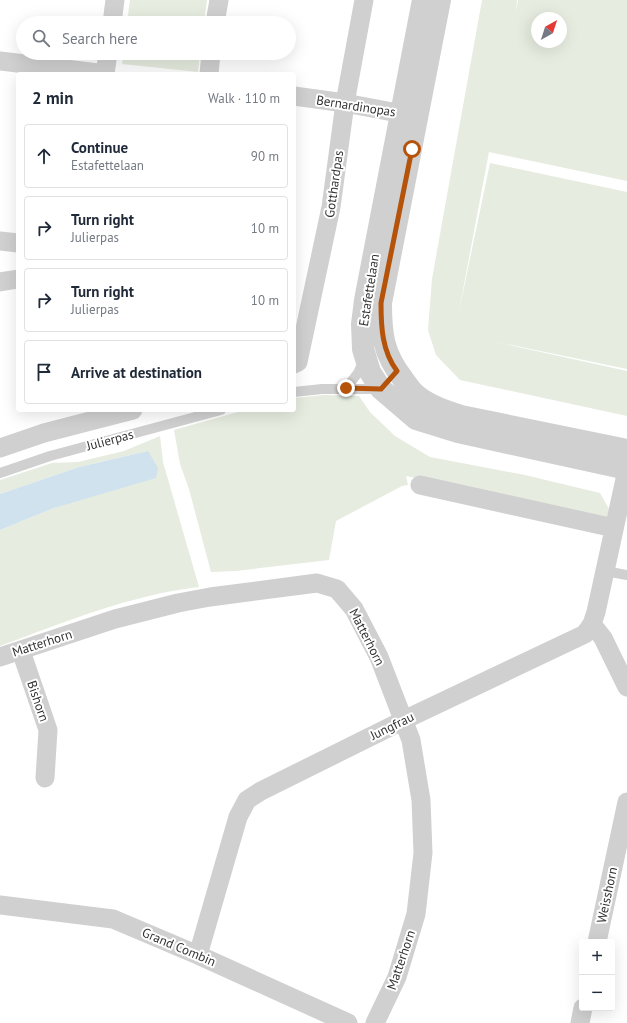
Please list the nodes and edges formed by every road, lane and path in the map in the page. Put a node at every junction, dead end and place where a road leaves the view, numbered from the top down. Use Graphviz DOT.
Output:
graph roads {
  1 [pos="115,0"];
  2 [pos="218,0"];
  3 [pos="364,0"];
  4 [pos="423,0"];
  5 [pos="440,0"];
  6 [pos="113,16"];
  7 [pos="216,16"];
  8 [pos="107,60"];
  9 [pos="210,60"];
  10 [pos="0,62"];
  11 [pos="88,72"];
  12 [pos="105,72"];
  13 [pos="208,72"];
  14 [pos="296,96"];
  15 [pos="345,102"];
  16 [pos="409,115"];
  17 [pos="0,241"];
  18 [pos="16,243"];
  19 [pos="16,279"];
  20 [pos="0,282"];
  21 [pos="366,358"];
  22 [pos="296,363"];
  23 [pos="397,371"];
  24 [pos="346,388"];
  25 [pos="381,389"];
  26 [pos="296,392"];
  27 [pos="413,393"];
  28 [pos="125,412"];
  29 [pos="214,412"];
  30 [pos="0,448"];
  31 [pos="627,450"];
  32 [pos="627,470"];
  33 [pos="0,473"];
  34 [pos="420,485"];
  35 [pos="614,528"];
  36 [pos="605,571"];
  37 [pos="627,575"];
  38 [pos="592,624"];
  39 [pos="21,650"];
  40 [pos="0,657"];
  41 [pos="627,687"];
  42 [pos="404,720"];
  43 [pos="45,778"];
  44 [pos="627,802"];
  45 [pos="0,905"];
  46 [pos="598,939"];
  47 [pos="198,955"];
  48 [pos="582,1011"];
  49 [pos="348,1023"];
  50 [pos="375,1023"];
  51 [pos="580,1023"];
  1 -- 6 [label="street"];
  2 -- 7 [label="street"];
  3 -- 15 [label="street, Gotthardpas"];
  4 -- 16 [label="street, Estafettelaan"];
  5 -- 16 [label="street, Estafettelaan"];
  8 -- 12 [label="street"];
  9 -- 13 [label="street"];
  10 -- 11 [label="street"];
  14 -- 15 [label="street, Bernardinopas"];
  15 -- 16 [label="street, Bernardinopas"];
  15 -- 22 [label="street, Gotthardpas"];
  16 -- 21 [label="street, Estafettelaan"];
  16 -- 23 [label="street, Estafettelaan"];
  17 -- 18 [label="street"];
  19 -- 20 [label="street"];
  21 -- 24 [label="lane"];
  21 -- 25 [label="street, Estafettelaan"];
  23 -- 25 [label="lane"];
  23 -- 27 [label="street, Estafettelaan"];
  24 -- 25 [label="lane"];
  24 -- 26 [label="lane"];
  25 -- 27 [label="lane"];
  25 -- 32 [label="street, Estafettelaan"];
  27 -- 31 [label="street, Estafettelaan"];
  28 -- 30 [label="street, Julierpas"];
  29 -- 33 [label="lane, Julierpas"];
  32 -- 35 [label="street"];
  34 -- 35 [label="street"];
  35 -- 36 [label="street"];
  36 -- 37 [label="lane"];
  36 -- 38 [label="street"];
  38 -- 41 [label="street"];
  38 -- 42 [label="street, Jungfrau"];
  39 -- 40 [label="street, Matterhorn"];
  39 -- 42 [label="street, Matterhorn"];
  39 -- 43 [label="street, Bishorn"];
  42 -- 47 [label="street, Jungfrau"];
  42 -- 50 [label="street, Matterhorn"];
  44 -- 46 [label="street, Weisshorn"];
  45 -- 47 [label="street, Grand Combin"];
  47 -- 49 [label="street, Grand Combin"];
  48 -- 51 [label="street"];
}
